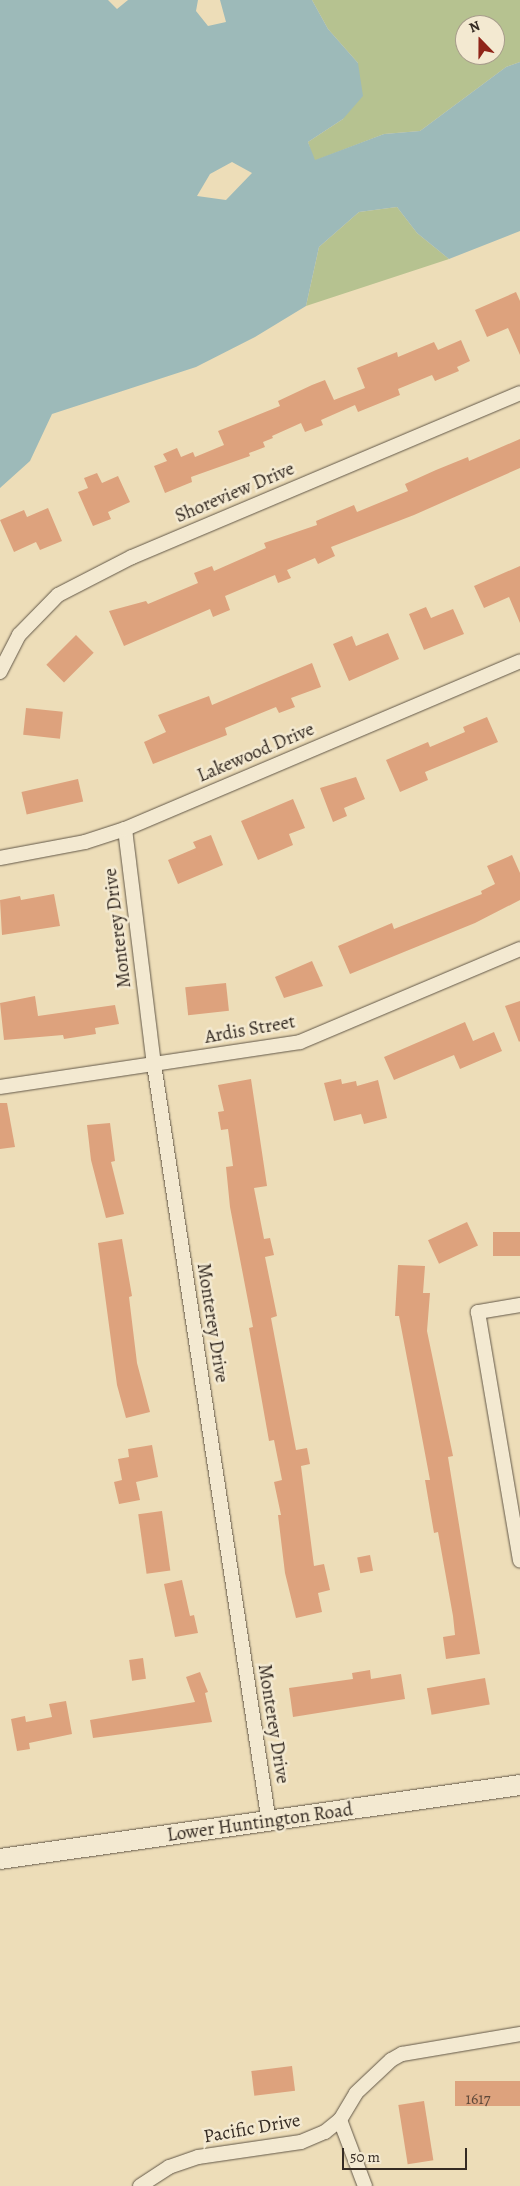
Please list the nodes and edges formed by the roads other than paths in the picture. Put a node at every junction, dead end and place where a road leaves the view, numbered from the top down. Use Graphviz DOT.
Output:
graph roads {
  1 [pos="520,393"];
  2 [pos="520,661"];
  3 [pos="0,672"];
  4 [pos="125,829"];
  5 [pos="0,858"];
  6 [pos="520,950"];
  7 [pos="154,1064"];
  8 [pos="0,1087"];
  9 [pos="520,1305"];
  10 [pos="520,1560"];
  11 [pos="520,1785"];
  12 [pos="269,1823"];
  13 [pos="0,1859"];
  14 [pos="520,2034"];
  15 [pos="340,2120"];
  16 [pos="140,2186"];
  17 [pos="365,2186"];
  1 -- 3 [label="street, Shoreview Drive"];
  2 -- 4 [label="street, Lakewood Drive"];
  4 -- 5 [label="street, Lakewood Drive"];
  4 -- 7 [label="street, Monterey Drive"];
  6 -- 7 [label="street, Ardis Street"];
  7 -- 8 [label="street, Ardis Street"];
  7 -- 12 [label="street, Monterey Drive"];
  9 -- 10 [label="street"];
  11 -- 12 [label="main road, Lower Huntington Road"];
  12 -- 13 [label="main road, Lower Huntington Road"];
  14 -- 15 [label="street, Pacific Drive"];
  15 -- 16 [label="street, Pacific Drive"];
  15 -- 17 [label="street"];
}
